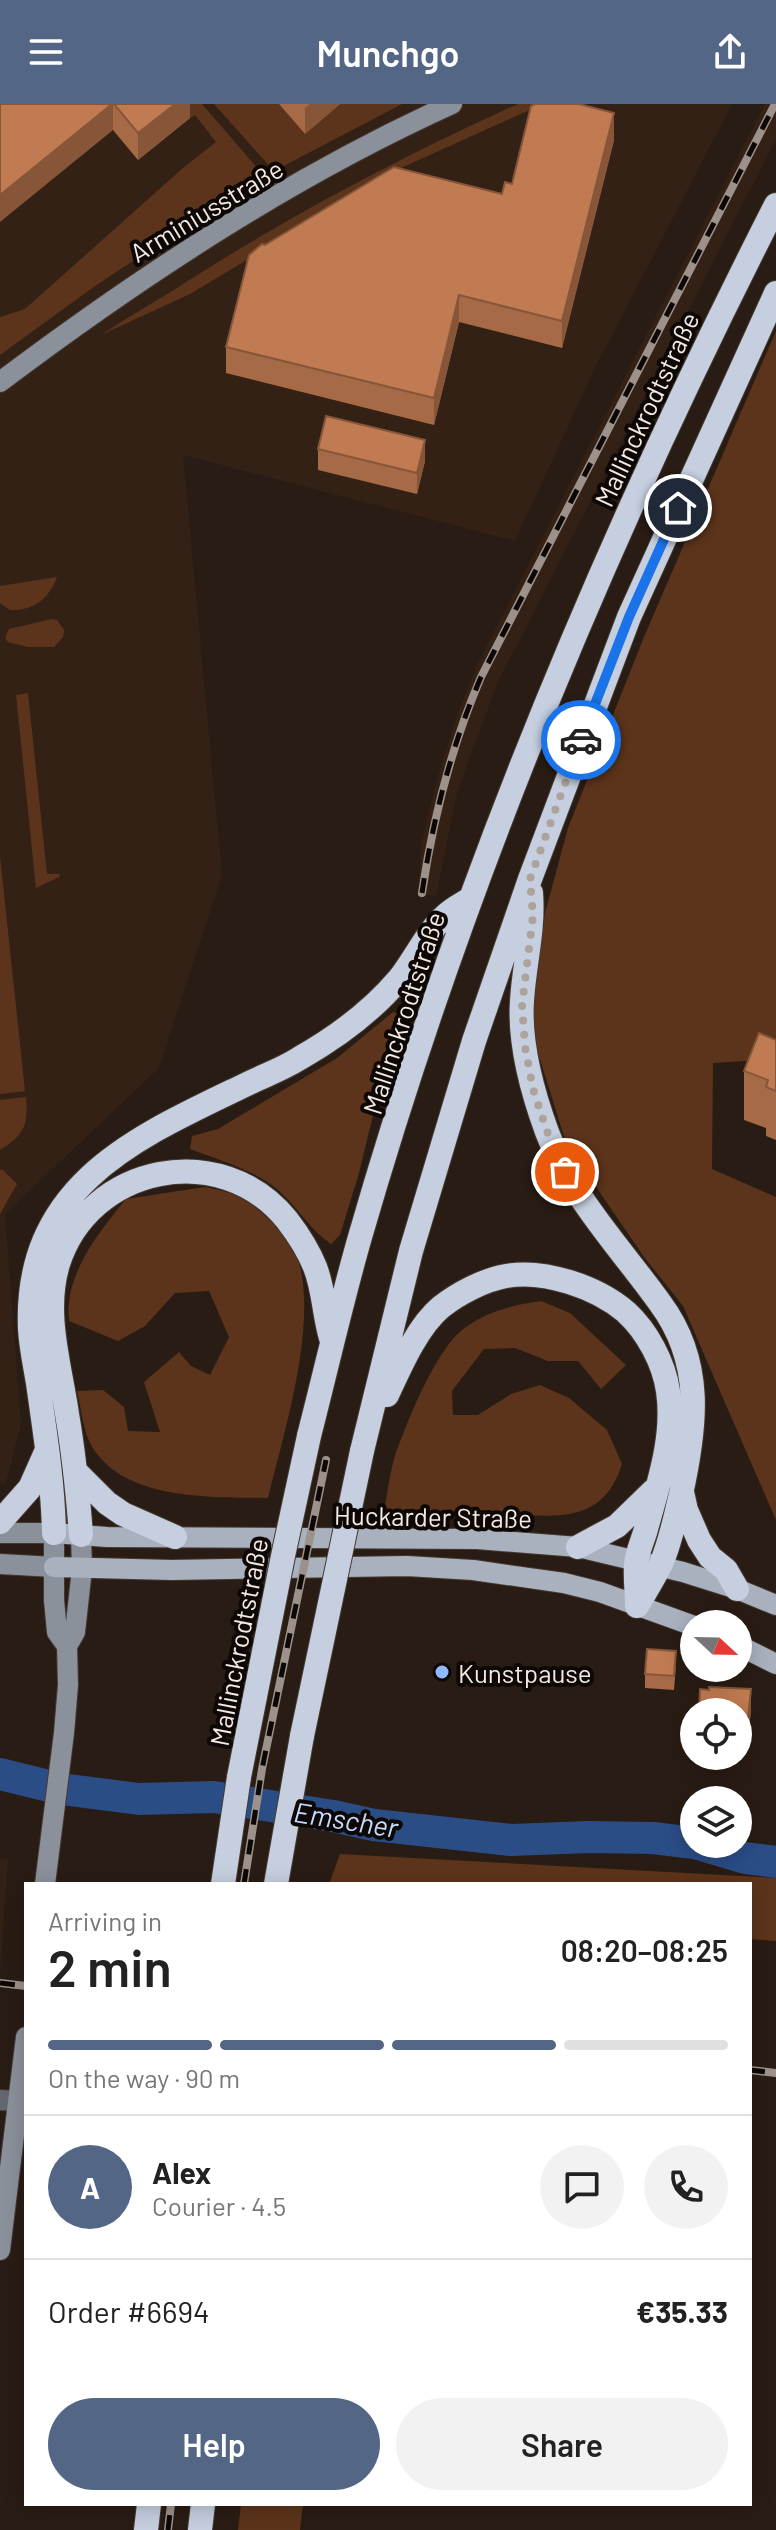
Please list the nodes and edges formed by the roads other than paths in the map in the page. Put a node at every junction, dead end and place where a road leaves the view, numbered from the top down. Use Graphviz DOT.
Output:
graph roads {
  1 [pos="452,104"];
  2 [pos="776,205"];
  3 [pos="776,293"];
  4 [pos="0,382"];
  5 [pos="530,879"];
  6 [pos="470,899"];
  7 [pos="332,1344"];
  8 [pos="47,1450"];
  9 [pos="362,1451"];
  10 [pos="75,1471"];
  11 [pos="670,1488"];
  12 [pos="0,1522"];
  13 [pos="0,1533"];
  14 [pos="54,1533"];
  15 [pos="81,1535"];
  16 [pos="175,1537"];
  17 [pos="578,1547"];
  18 [pos="0,1564"];
  19 [pos="648,1564"];
  20 [pos="54,1567"];
  21 [pos="82,1569"];
  22 [pos="737,1589"];
  23 [pos="776,1605"];
  24 [pos="637,1606"];
  25 [pos="680,1621"];
  26 [pos="67,1646"];
  27 [pos="752,1652"];
  28 [pos="776,1664"];
  29 [pos="45,1882"];
  30 [pos="223,1882"];
  31 [pos="276,1882"];
  32 [pos="24,2045"];
  33 [pos="9,2101"];
  34 [pos="0,2250"];
  35 [pos="149,2506"];
  36 [pos="146,2530"];
  1 -- 4 [label="street, Arminiusstraße"];
  2 -- 6 [label="highway, Mallinckrodtstraße"];
  3 -- 5 [label="highway"];
  5 -- 9 [label="highway"];
  5 -- 11 [label="highway"];
  6 -- 7 [label="highway, Mallinckrodtstraße"];
  6 -- 8 [label="highway"];
  7 -- 10 [label="highway"];
  7 -- 30 [label="highway, Mallinckrodtstraße, bridge"];
  8 -- 12 [label="highway"];
  8 -- 14 [label="highway"];
  9 -- 11 [label="highway"];
  9 -- 31 [label="highway, bridge"];
  10 -- 15 [label="highway"];
  10 -- 16 [label="highway"];
  11 -- 17 [label="highway"];
  11 -- 19 [label="highway"];
  11 -- 22 [label="highway"];
  13 -- 14 [label="street"];
  14 -- 15 [label="main road, Huckarder Straße"];
  14 -- 20 [label="street"];
  15 -- 16 [label="main road, Huckarder Straße"];
  15 -- 21 [label="street"];
  16 -- 17 [label="main road, Huckarder Straße"];
  17 -- 19 [label="main road, Huckarder Straße"];
  18 -- 20 [label="street"];
  19 -- 22 [label="main road, Huckarder Straße"];
  19 -- 24 [label="highway"];
  20 -- 21 [label="main road, Huckarder Straße"];
  20 -- 26 [label="street"];
  21 -- 24 [label="main road, Huckarder Straße"];
  21 -- 26 [label="street"];
  22 -- 23 [label="main road, Huckarder Straße"];
  24 -- 25 [label="main road, Huckarder Straße"];
  26 -- 29 [label="street"];
  27 -- 28 [label="main road"];
  32 -- 33 [label="street"];
  33 -- 34 [label="street"];
  35 -- 36 [label="highway"];
}
